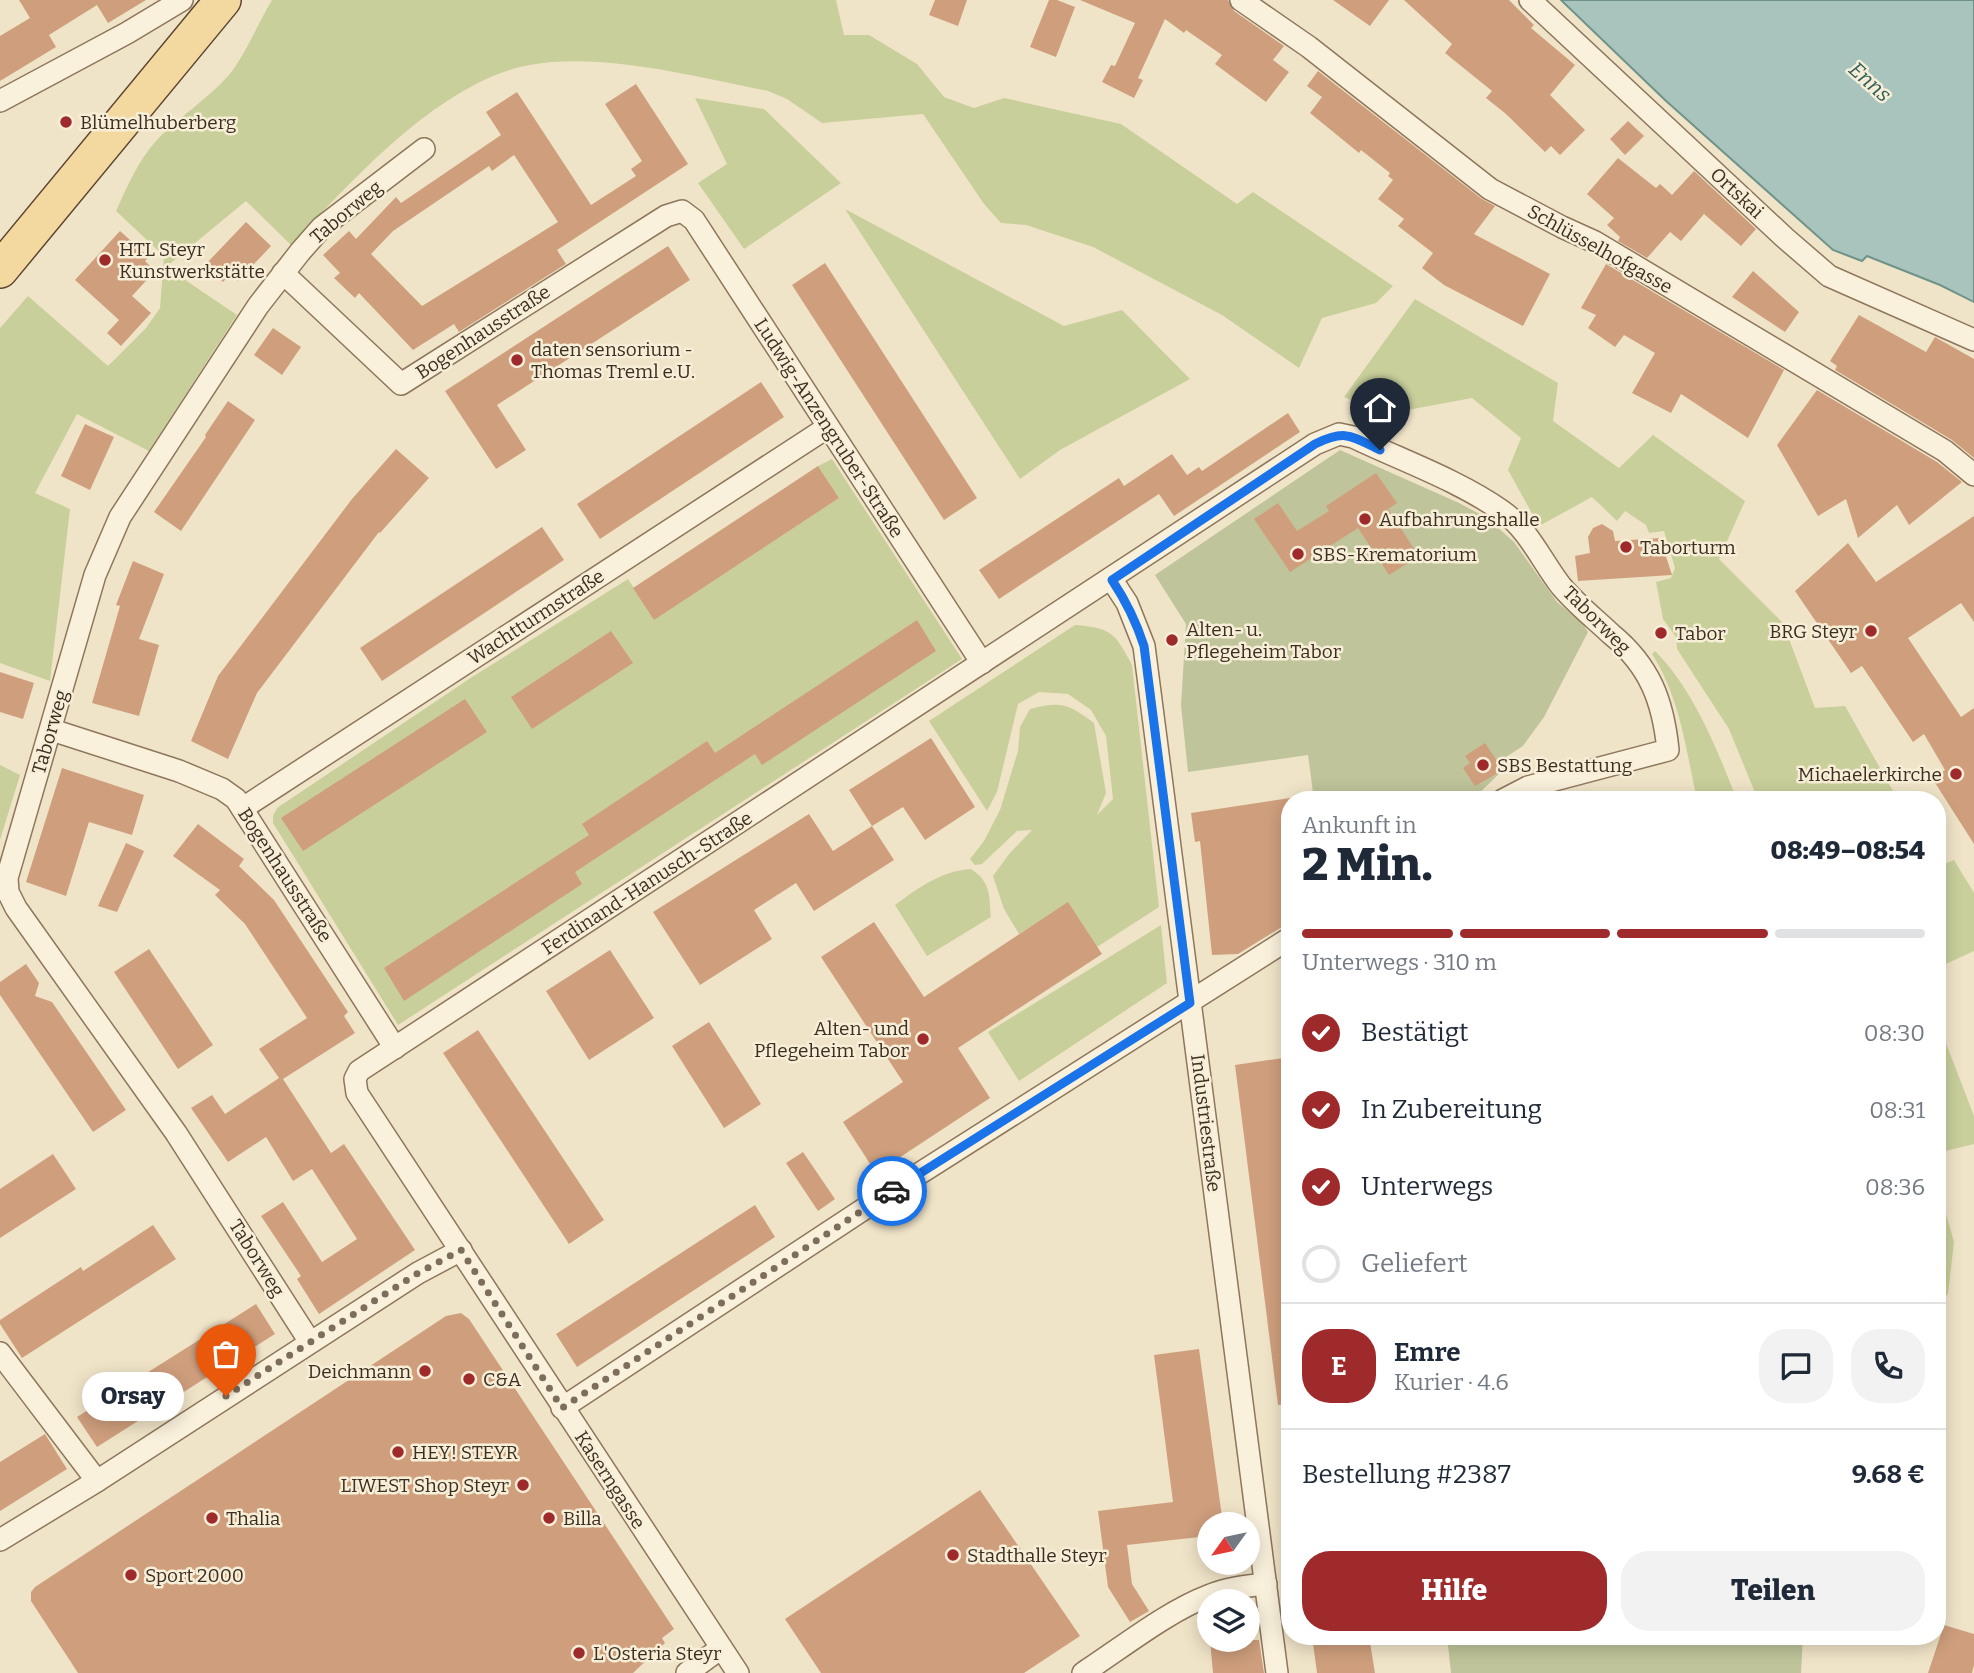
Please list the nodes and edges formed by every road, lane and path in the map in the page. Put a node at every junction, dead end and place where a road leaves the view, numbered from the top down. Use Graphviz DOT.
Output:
graph roads {
  1 [pos="182,0"];
  2 [pos="223,0"];
  3 [pos="1241,0"];
  4 [pos="1530,0"];
  5 [pos="0,101"];
  6 [pos="424,149"];
  7 [pos="666,216"];
  8 [pos="0,270"];
  9 [pos="283,273"];
  10 [pos="1974,340"];
  11 [pos="828,427"];
  12 [pos="1339,434"];
  13 [pos="1974,475"];
  14 [pos="1112,580"];
  15 [pos="982,663"];
  16 [pos="52,730"];
  17 [pos="1520,791"];
  18 [pos="243,808"];
  19 [pos="1281,945"];
  20 [pos="1190,1003"];
  21 [pos="395,1048"];
  22 [pos="461,1250"];
  23 [pos="310,1342"];
  24 [pos="0,1353"];
  25 [pos="562,1408"];
  26 [pos="97,1481"];
  27 [pos="0,1541"];
  28 [pos="1266,1584"];
  29 [pos="721,1648"];
  30 [pos="687,1673"];
  31 [pos="738,1673"];
  32 [pos="1083,1673"];
  33 [pos="1277,1673"];
  1 -- 5 [label="street"];
  2 -- 8 [label="main road"];
  3 -- 13 [label="street, Schlüsselhofgasse"];
  4 -- 10 [label="street, Ortskai"];
  6 -- 9 [label="street, Taborweg"];
  7 -- 9 [label="street, Bogenhausstraße"];
  7 -- 11 [label="street, Ludwig-Anzengruber-Straße"];
  9 -- 16 [label="street, Taborweg"];
  11 -- 15 [label="street, Ludwig-Anzengruber-Straße"];
  11 -- 18 [label="street, Wachtturmstraße"];
  12 -- 14 [label="street, Ferdinand-Hanusch-Straße"];
  12 -- 17 [label="street, Taborweg"];
  14 -- 15 [label="street, Ferdinand-Hanusch-Straße"];
  14 -- 20 [label="street, Industriestraße"];
  15 -- 21 [label="street, Ferdinand-Hanusch-Straße"];
  16 -- 18 [label="street, Bogenhausstraße"];
  16 -- 23 [label="street, Taborweg"];
  18 -- 21 [label="street, Bogenhausstraße"];
  19 -- 20 [label="street"];
  20 -- 25 [label="street"];
  20 -- 28 [label="street, Industriestraße"];
  21 -- 22 [label="street, Ferdinand-Hanusch-Straße"];
  22 -- 23 [label="street"];
  22 -- 25 [label="street, Kaserngasse"];
  23 -- 26 [label="street"];
  24 -- 26 [label="street"];
  25 -- 29 [label="street, Kaserngasse"];
  26 -- 27 [label="street"];
  28 -- 32 [label="street"];
  28 -- 33 [label="street, Industriestraße"];
  29 -- 30 [label="street"];
  29 -- 31 [label="street, Kaserngasse"];
}
